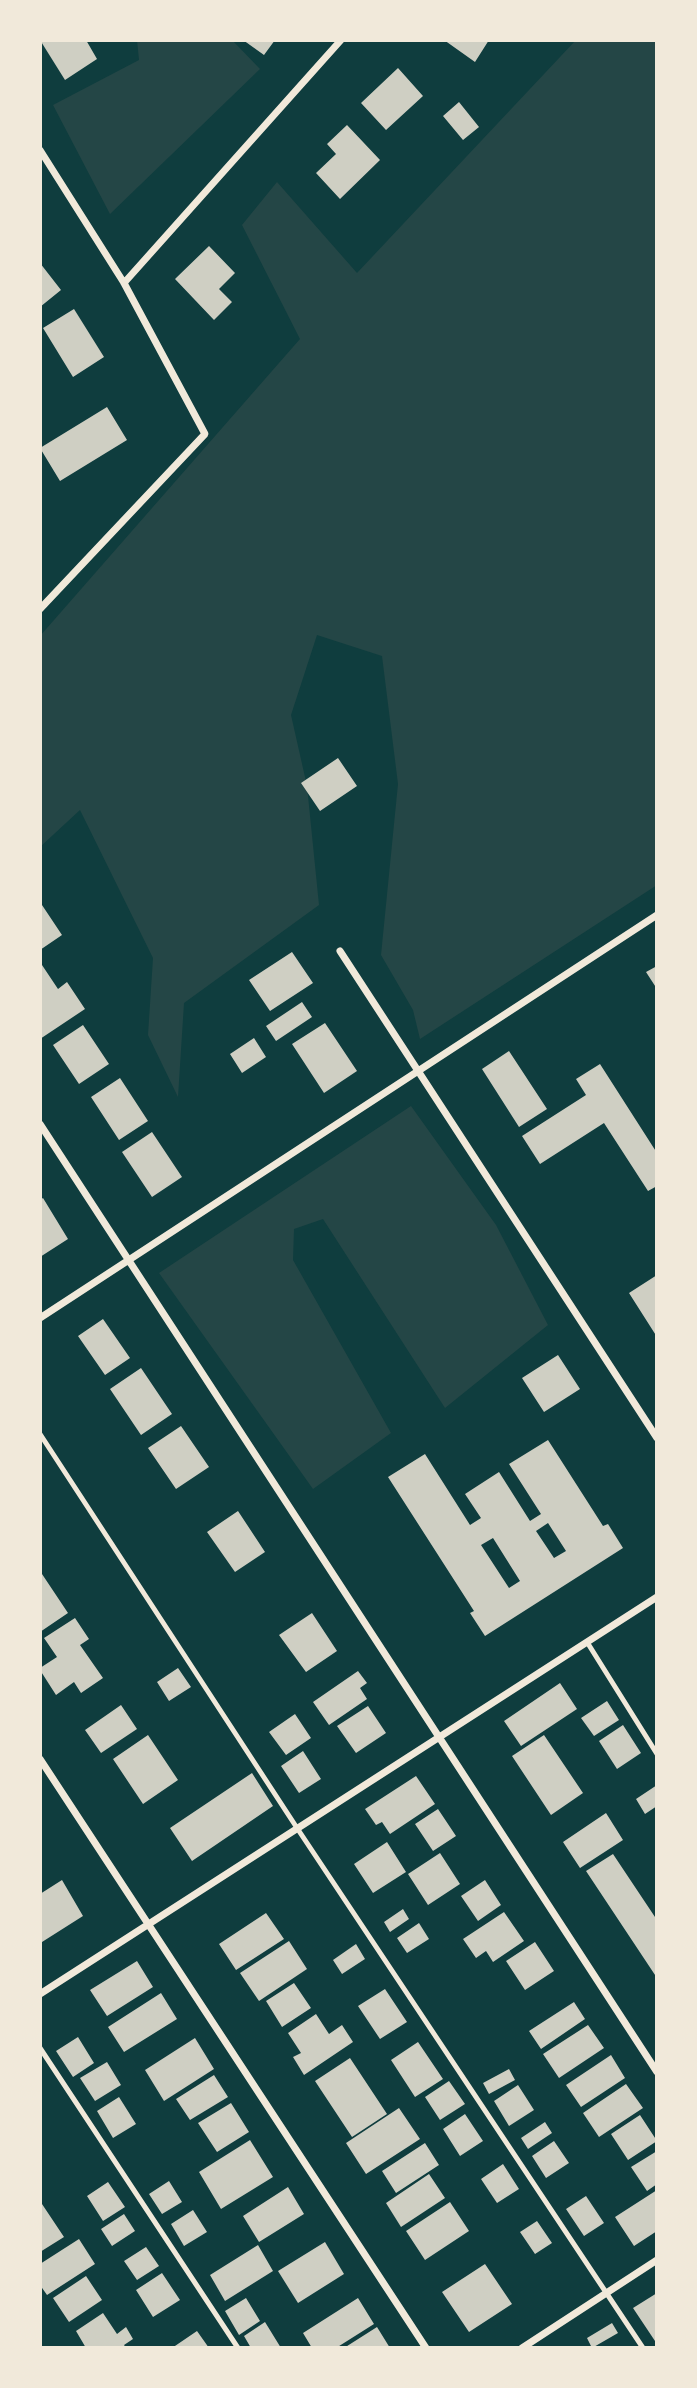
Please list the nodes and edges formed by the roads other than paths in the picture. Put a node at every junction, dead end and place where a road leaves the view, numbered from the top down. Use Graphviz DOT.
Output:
graph roads {
  1 [pos="341,40"];
  2 [pos="40,150"];
  3 [pos="124,283"];
  4 [pos="40,609"];
  5 [pos="657,915"];
  6 [pos="340,951"];
  7 [pos="418,1071"];
  8 [pos="40,1124"];
  9 [pos="129,1260"];
  10 [pos="40,1318"];
  11 [pos="40,1434"];
  12 [pos="657,1438"];
  13 [pos="657,1597"];
  14 [pos="587,1642"];
  15 [pos="439,1737"];
  16 [pos="657,1754"];
  17 [pos="40,1759"];
  18 [pos="297,1828"];
  19 [pos="147,1925"];
  20 [pos="40,1994"];
  21 [pos="40,2048"];
  22 [pos="657,2071"];
  23 [pos="657,2260"];
  24 [pos="606,2293"];
  25 [pos="238,2348"];
  26 [pos="426,2348"];
  27 [pos="522,2348"];
  28 [pos="643,2348"];
  1 -- 3 [label="street"];
  2 -- 3 [label="street"];
  3 -- 4 [label="street"];
  5 -- 7 [label="street"];
  6 -- 7 [label="street"];
  7 -- 9 [label="street"];
  7 -- 12 [label="street"];
  8 -- 9 [label="street"];
  9 -- 10 [label="street"];
  9 -- 15 [label="street"];
  11 -- 18 [label="lane"];
  13 -- 14 [label="street"];
  14 -- 15 [label="street"];
  14 -- 16 [label="lane"];
  15 -- 18 [label="street"];
  15 -- 22 [label="street"];
  17 -- 19 [label="street"];
  18 -- 19 [label="street"];
  18 -- 24 [label="lane"];
  19 -- 20 [label="street"];
  19 -- 26 [label="street"];
  21 -- 25 [label="lane"];
  23 -- 24 [label="street"];
  24 -- 27 [label="street"];
  24 -- 28 [label="lane"];
}
